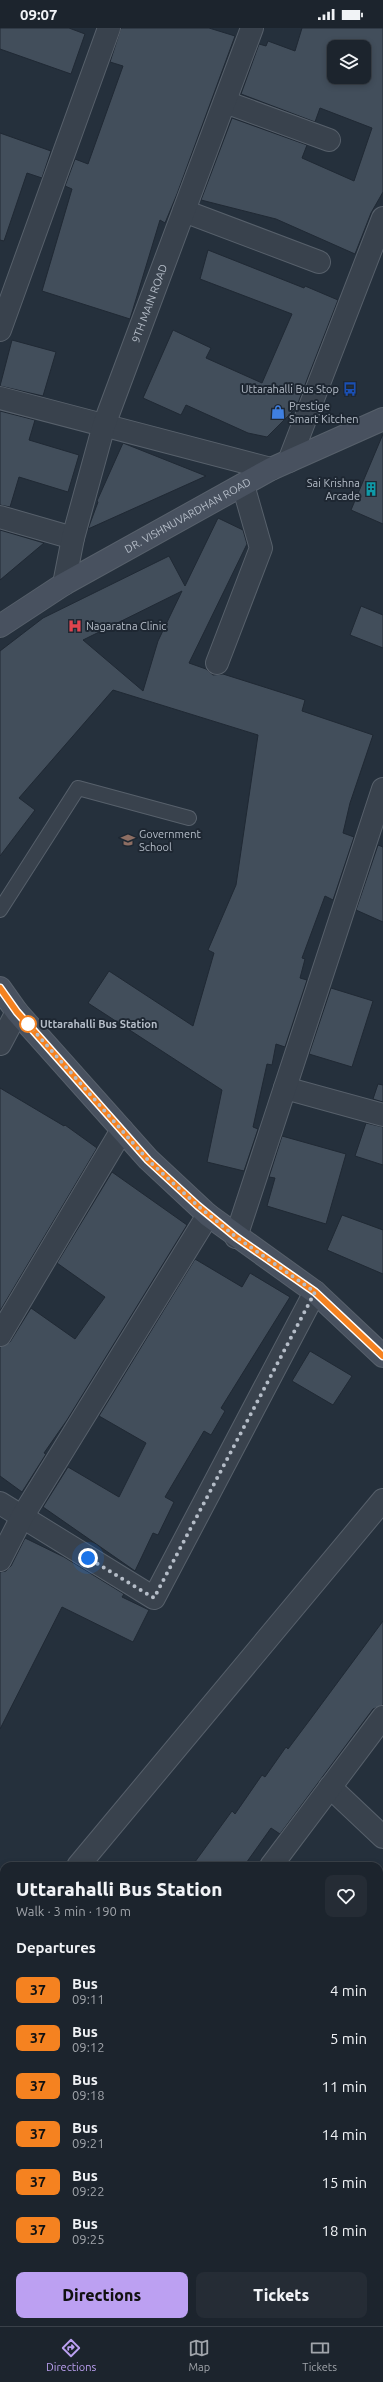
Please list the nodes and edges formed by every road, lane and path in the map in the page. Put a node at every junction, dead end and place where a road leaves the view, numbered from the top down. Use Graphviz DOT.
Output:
graph roads {
  1 [pos="109,28"];
  2 [pos="252,28"];
  3 [pos="225,102"];
  4 [pos="329,140"];
  5 [pos="184,211"];
  6 [pos="383,218"];
  7 [pos="320,262"];
  8 [pos="0,330"];
  9 [pos="0,398"];
  10 [pos="383,419"];
  11 [pos="104,425"];
  12 [pos="280,465"];
  13 [pos="243,485"];
  14 [pos="0,517"];
  15 [pos="73,538"];
  16 [pos="64,584"];
  17 [pos="0,626"];
  18 [pos="217,663"];
  19 [pos="383,789"];
  20 [pos="189,818"];
  21 [pos="0,910"];
  22 [pos="0,988"];
  23 [pos="17,1012"];
  24 [pos="0,1044"];
  25 [pos="285,1088"];
  26 [pos="383,1115"];
  27 [pos="122,1130"];
  28 [pos="208,1215"];
  29 [pos="236,1237"];
  30 [pos="315,1292"];
  31 [pos="0,1335"];
  32 [pos="383,1356"];
  33 [pos="383,1500"];
  34 [pos="0,1503"];
  35 [pos="22,1517"];
  36 [pos="0,1560"];
  37 [pos="383,1717"];
  38 [pos="330,1787"];
  39 [pos="383,1836"];
  40 [pos="81,1862"];
  41 [pos="274,1862"];
  1 -- 8 [label="street"];
  2 -- 3 [label="street, 9TH MAIN ROAD"];
  3 -- 4 [label="street"];
  3 -- 5 [label="street, 9TH MAIN ROAD"];
  5 -- 7 [label="street"];
  5 -- 11 [label="street, 9TH MAIN ROAD"];
  6 -- 12 [label="street"];
  9 -- 11 [label="street"];
  10 -- 12 [label="main road, DR. VISHNUVARDHAN ROAD"];
  11 -- 12 [label="street"];
  11 -- 15 [label="street, 9TH MAIN ROAD"];
  12 -- 13 [label="main road, DR. VISHNUVARDHAN ROAD"];
  13 -- 16 [label="main road, DR. VISHNUVARDHAN ROAD"];
  13 -- 18 [label="street"];
  14 -- 15 [label="street"];
  15 -- 16 [label="street, 9TH MAIN ROAD"];
  16 -- 17 [label="main road, DR. VISHNUVARDHAN ROAD"];
  19 -- 25 [label="street"];
  20 -- 21 [label="lane"];
  22 -- 23 [label="main road"];
  23 -- 24 [label="street"];
  23 -- 27 [label="main road"];
  25 -- 26 [label="street"];
  25 -- 29 [label="street"];
  27 -- 28 [label="main road"];
  27 -- 31 [label="street"];
  28 -- 29 [label="main road"];
  28 -- 35 [label="street"];
  29 -- 30 [label="main road"];
  30 -- 32 [label="main road"];
  30 -- 35 [label="street"];
  33 -- 40 [label="street"];
  34 -- 35 [label="street"];
  35 -- 36 [label="street"];
  37 -- 38 [label="street"];
  38 -- 39 [label="street"];
  38 -- 41 [label="street"];
}
